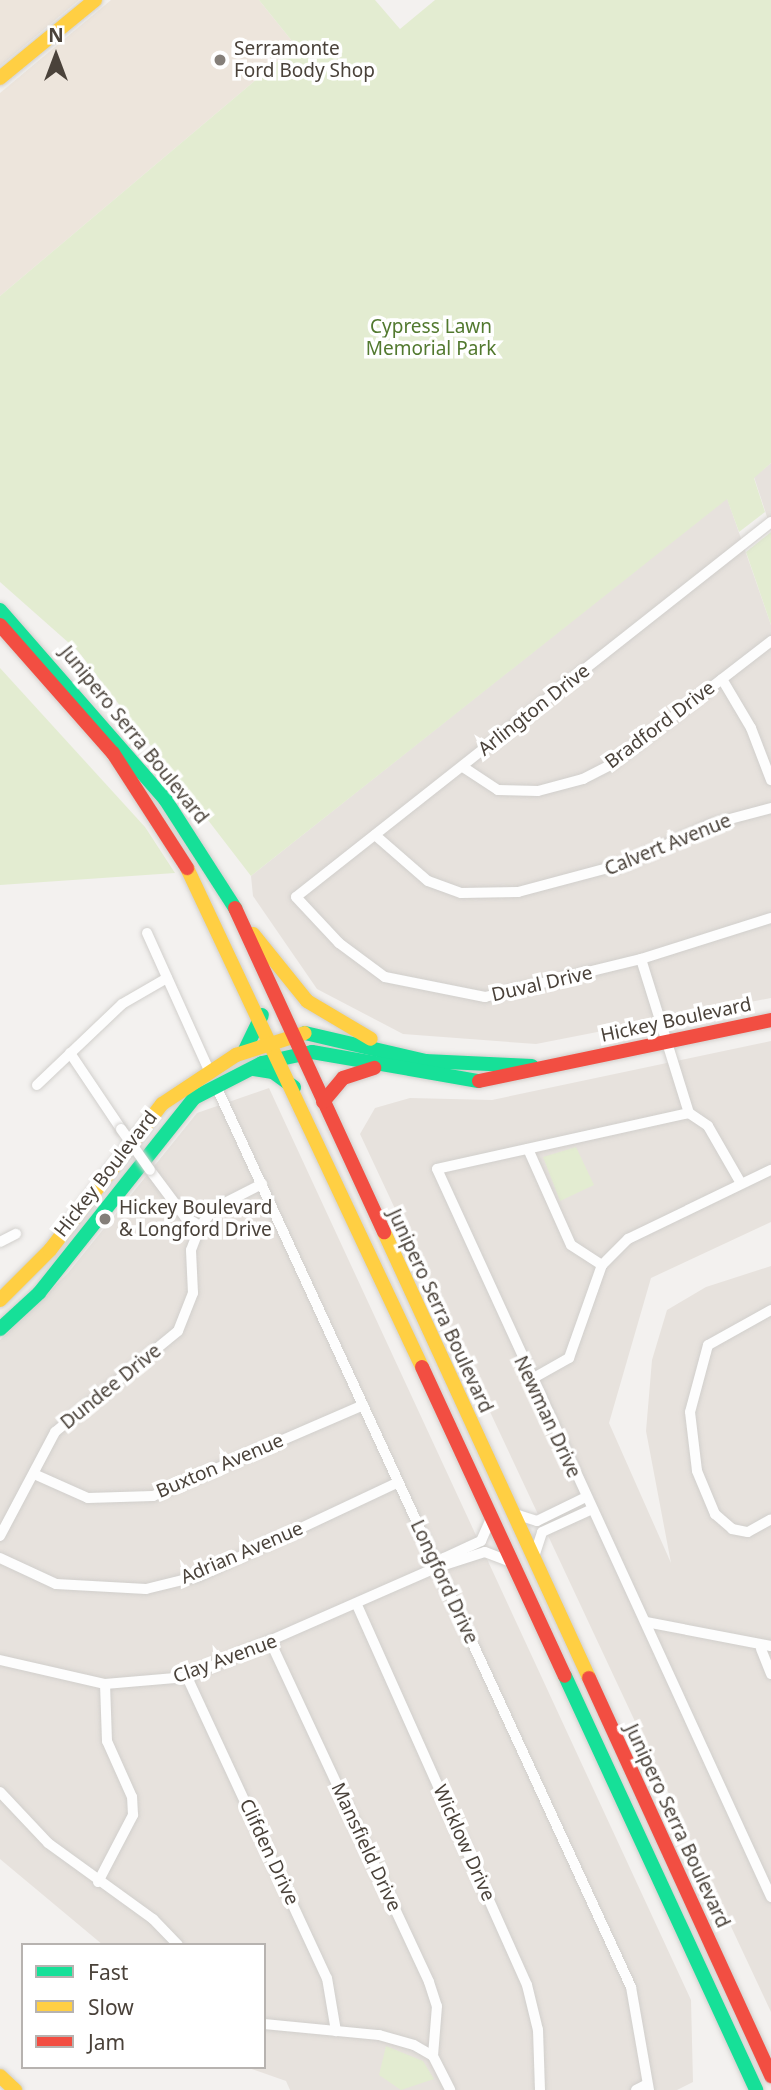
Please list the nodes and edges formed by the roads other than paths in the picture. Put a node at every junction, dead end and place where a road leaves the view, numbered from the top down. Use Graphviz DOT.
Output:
graph roads {
  1 [pos="95,0"];
  2 [pos="0,78"];
  3 [pos="771,522"];
  4 [pos="0,610"];
  5 [pos="0,625"];
  6 [pos="771,641"];
  7 [pos="722,679"];
  8 [pos="463,767"];
  9 [pos="771,780"];
  10 [pos="771,808"];
  11 [pos="375,835"];
  12 [pos="296,897"];
  13 [pos="232,901"];
  14 [pos="771,918"];
  15 [pos="147,933"];
  16 [pos="641,959"];
  17 [pos="167,978"];
  18 [pos="262,1015"];
  19 [pos="771,1020"];
  20 [pos="292,1033"];
  21 [pos="274,1040"];
  22 [pos="666,1042"];
  23 [pos="243,1052"];
  24 [pos="301,1052"];
  25 [pos="71,1053"];
  26 [pos="282,1056"];
  27 [pos="406,1058"];
  28 [pos="380,1067"];
  29 [pos="548,1067"];
  30 [pos="249,1069"];
  31 [pos="209,1070"];
  32 [pos="37,1085"];
  33 [pos="216,1086"];
  34 [pos="296,1088"];
  35 [pos="323,1102"];
  36 [pos="689,1113"];
  37 [pos="528,1149"];
  38 [pos="771,1170"];
  39 [pos="739,1180"];
  40 [pos="262,1184"];
  41 [pos="200,1226"];
  42 [pos="16,1234"];
  43 [pos="0,1241"];
  44 [pos="602,1265"];
  45 [pos="1,1297"];
  46 [pos="771,1310"];
  47 [pos="17,1315"];
  48 [pos="0,1329"];
  49 [pos="530,1380"];
  50 [pos="363,1405"];
  51 [pos="34,1474"];
  52 [pos="397,1483"];
  53 [pos="584,1498"];
  54 [pos="590,1510"];
  55 [pos="492,1511"];
  56 [pos="511,1512"];
  57 [pos="771,1518"];
  58 [pos="0,1536"];
  59 [pos="0,1558"];
  60 [pos="534,1561"];
  61 [pos="438,1567"];
  62 [pos="517,1569"];
  63 [pos="357,1605"];
  64 [pos="646,1622"];
  65 [pos="271,1643"];
  66 [pos="766,1648"];
  67 [pos="0,1660"];
  68 [pos="771,1674"];
  69 [pos="187,1677"];
  70 [pos="105,1684"];
  71 [pos="0,1792"];
  72 [pos="98,1882"];
  73 [pos="770,1893"];
  74 [pos="176,1943"];
  75 [pos="266,2024"];
  76 [pos="336,2031"];
  77 [pos="433,2056"];
  78 [pos="0,2076"];
  79 [pos="771,2076"];
  80 [pos="643,2089"];
  81 [pos="15,2090"];
  82 [pos="450,2090"];
  83 [pos="540,2090"];
  84 [pos="756,2090"];
  1 -- 2 [label="main road"];
  3 -- 8 [label="street, Arlington Drive"];
  4 -- 13 [label="main road, Junipero Serra Boulevard"];
  5 -- 18 [label="main road, Junipero Serra Boulevard"];
  6 -- 7 [label="street, Bradford Drive"];
  7 -- 8 [label="street, Bradford Drive"];
  7 -- 9 [label="street"];
  8 -- 11 [label="street, Arlington Drive"];
  10 -- 11 [label="street, Calvert Avenue"];
  11 -- 12 [label="street, Arlington Drive"];
  12 -- 16 [label="street, Duval Drive"];
  13 -- 20 [label="main road, Junipero Serra Boulevard"];
  13 -- 27 [label="main road"];
  14 -- 16 [label="street, Duval Drive"];
  15 -- 17 [label="street"];
  16 -- 22 [label="street"];
  17 -- 25 [label="street"];
  17 -- 31 [label="street"];
  18 -- 21 [label="main road, Junipero Serra Boulevard"];
  18 -- 23 [label="main road"];
  19 -- 22 [label="main road, Hickey Boulevard"];
  20 -- 21 [label="main road, Hickey Boulevard"];
  20 -- 24 [label="main road, Junipero Serra Boulevard"];
  20 -- 27 [label="main road, Hickey Boulevard"];
  21 -- 23 [label="main road, Hickey Boulevard"];
  21 -- 26 [label="main road, Junipero Serra Boulevard"];
  22 -- 29 [label="main road, Hickey Boulevard"];
  22 -- 36 [label="street"];
  23 -- 31 [label="main road, Hickey Boulevard"];
  24 -- 26 [label="main road, Hickey Boulevard"];
  24 -- 28 [label="main road, Hickey Boulevard"];
  24 -- 35 [label="main road, Junipero Serra Boulevard"];
  25 -- 32 [label="street"];
  25 -- 41 [label="street, bridge"];
  26 -- 30 [label="main road, Hickey Boulevard"];
  26 -- 34 [label="main road, Junipero Serra Boulevard"];
  27 -- 29 [label="main road, Hickey Boulevard"];
  28 -- 29 [label="main road, Hickey Boulevard"];
  28 -- 35 [label="main road"];
  30 -- 33 [label="main road, Hickey Boulevard"];
  30 -- 34 [label="main road"];
  31 -- 45 [label="main road, Hickey Boulevard"];
  33 -- 40 [label="street, Longford Drive"];
  33 -- 47 [label="main road, Hickey Boulevard"];
  34 -- 55 [label="main road, Junipero Serra Boulevard"];
  35 -- 56 [label="main road, Junipero Serra Boulevard"];
  36 -- 37 [label="street, Newman Drive"];
  36 -- 39 [label="street"];
  37 -- 44 [label="street"];
  37 -- 49 [label="street, Newman Drive"];
  38 -- 39 [label="street"];
  39 -- 44 [label="street"];
  40 -- 41 [label="street"];
  40 -- 50 [label="street, Longford Drive"];
  41 -- 51 [label="street, Dundee Drive"];
  42 -- 43 [label="street"];
  44 -- 49 [label="street"];
  45 -- 47 [label="street"];
  46 -- 57 [label="street"];
  47 -- 48 [label="main road, Hickey Boulevard"];
  49 -- 53 [label="street, Newman Drive"];
  50 -- 51 [label="street, Buxton Avenue"];
  50 -- 52 [label="street, Longford Drive"];
  51 -- 58 [label="street, Dundee Drive"];
  52 -- 59 [label="street, Adrian Avenue"];
  52 -- 61 [label="street, Longford Drive"];
  53 -- 54 [label="street, Newman Drive"];
  53 -- 56 [label="street"];
  54 -- 60 [label="street"];
  54 -- 64 [label="street, Newman Drive"];
  55 -- 61 [label="street, Clay Avenue"];
  55 -- 62 [label="main road, Junipero Serra Boulevard"];
  56 -- 60 [label="main road, Junipero Serra Boulevard"];
  60 -- 79 [label="main road, Junipero Serra Boulevard"];
  61 -- 62 [label="street, Clay Avenue"];
  61 -- 63 [label="street, Clay Avenue"];
  61 -- 80 [label="street, Longford Drive"];
  62 -- 84 [label="main road, Junipero Serra Boulevard"];
  63 -- 65 [label="street, Clay Avenue"];
  63 -- 83 [label="street, Wicklow Drive"];
  64 -- 66 [label="street"];
  64 -- 73 [label="street, Newman Drive"];
  65 -- 69 [label="street, Clay Avenue"];
  65 -- 77 [label="street, Mansfield Drive"];
  66 -- 68 [label="street"];
  67 -- 70 [label="street, Clay Avenue"];
  69 -- 70 [label="street, Clay Avenue"];
  69 -- 76 [label="street, Clifden Drive"];
  70 -- 72 [label="street"];
  71 -- 72 [label="street"];
  72 -- 74 [label="street"];
  75 -- 76 [label="street"];
  76 -- 77 [label="street"];
  77 -- 82 [label="street"];
  78 -- 81 [label="main road"];
}
